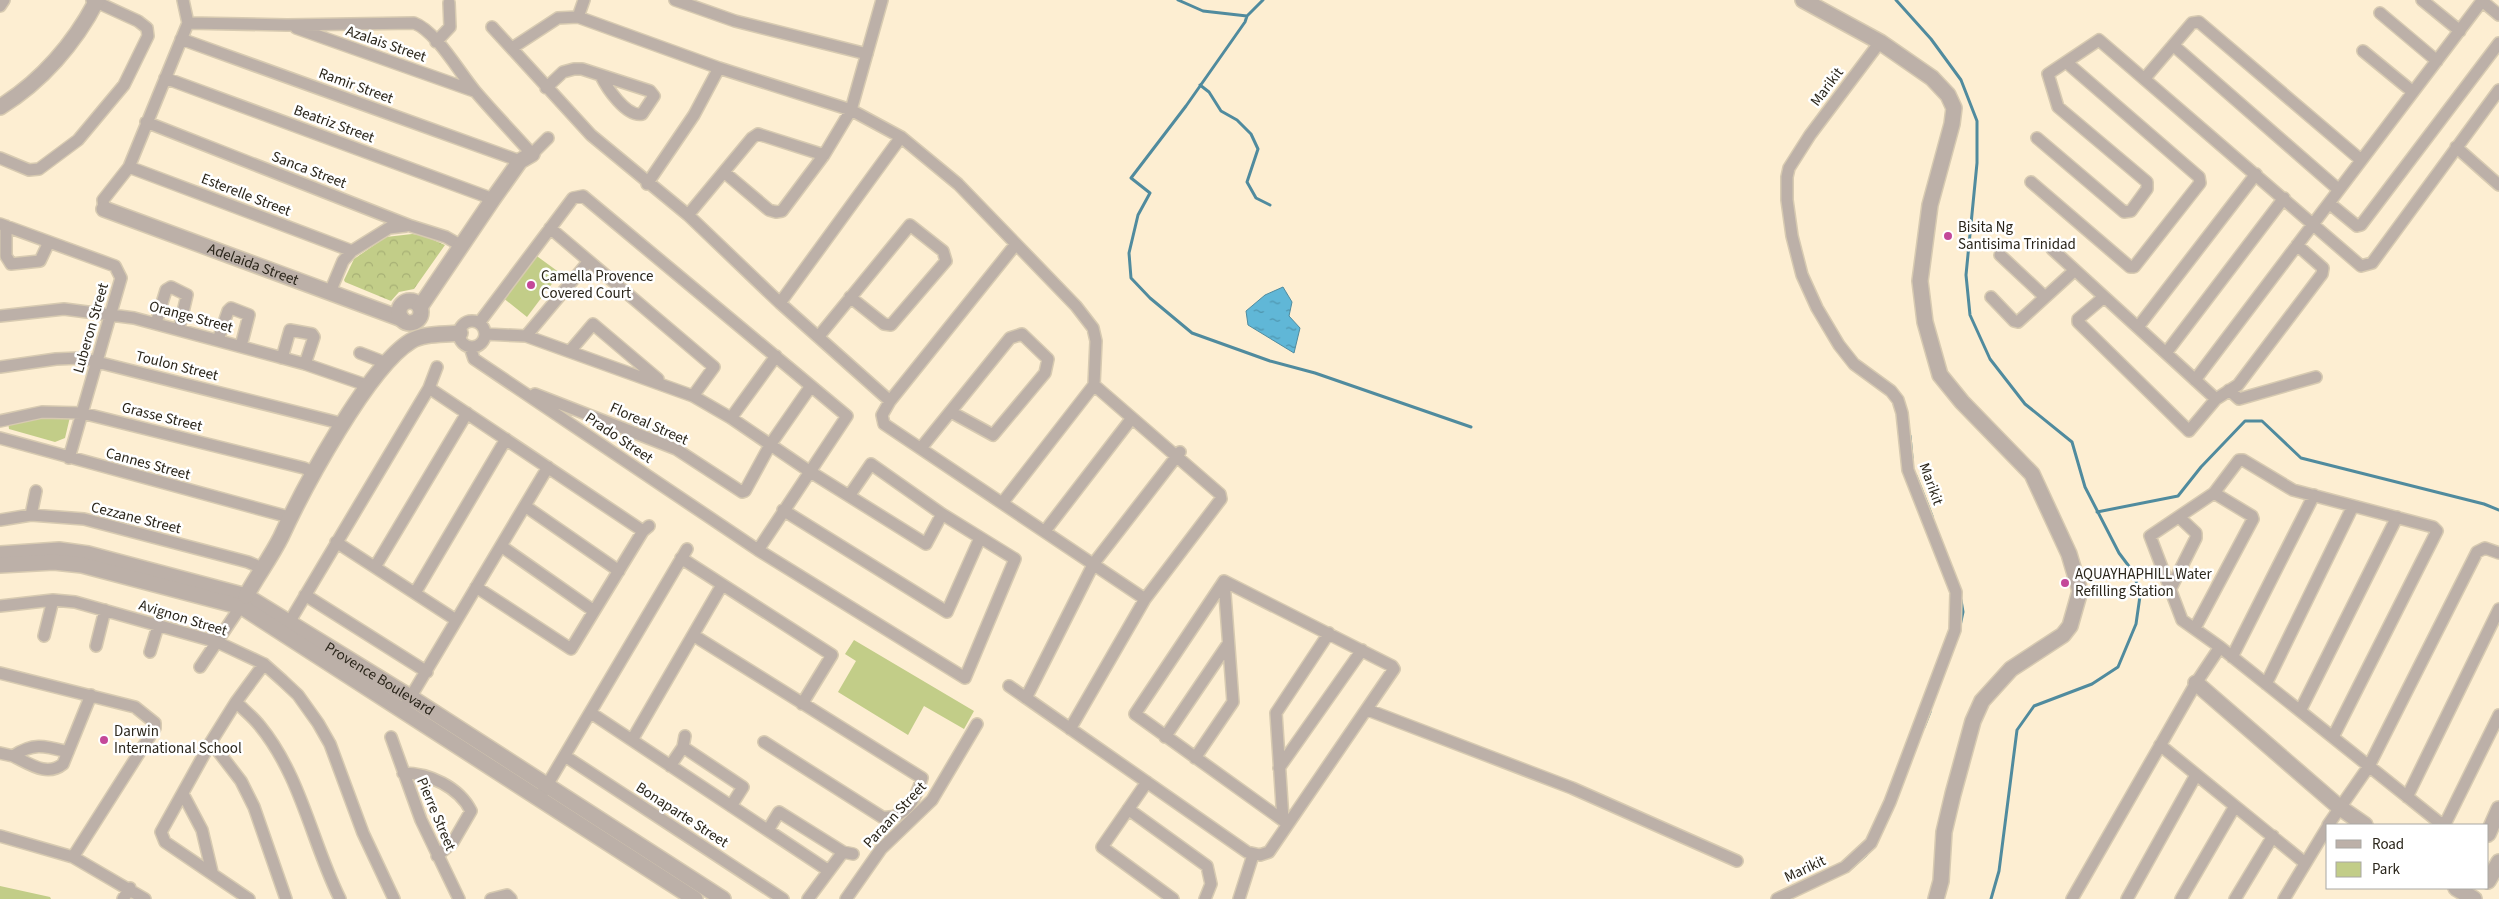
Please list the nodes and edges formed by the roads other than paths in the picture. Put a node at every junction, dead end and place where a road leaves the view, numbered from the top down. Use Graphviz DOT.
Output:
graph roads {
  1 [pos="4,0"];
  2 [pos="183,0"];
  3 [pos="584,0"];
  4 [pos="675,0"];
  5 [pos="882,0"];
  6 [pos="1803,0"];
  7 [pos="2422,0"];
  8 [pos="95,1"];
  9 [pos="2482,1"];
  10 [pos="449,3"];
  11 [pos="0,6"];
  12 [pos="2380,13"];
  13 [pos="2499,15"];
  14 [pos="578,17"];
  15 [pos="188,22"];
  16 [pos="287,25"];
  17 [pos="492,27"];
  18 [pos="2460,31"];
  19 [pos="181,39"];
  20 [pos="436,42"];
  21 [pos="1880,42"];
  22 [pos="2499,43"];
  23 [pos="2173,45"];
  24 [pos="512,48"];
  25 [pos="2363,51"];
  26 [pos="867,54"];
  27 [pos="2437,61"];
  28 [pos="2066,62"];
  29 [pos="719,68"];
  30 [pos="601,76"];
  31 [pos="165,78"];
  32 [pos="2145,78"];
  33 [pos="546,88"];
  34 [pos="2499,90"];
  35 [pos="475,91"];
  36 [pos="2413,92"];
  37 [pos="0,107"];
  38 [pos="851,110"];
  39 [pos="146,122"];
  40 [pos="901,137"];
  41 [pos="548,138"];
  42 [pos="2037,138"];
  43 [pos="2456,147"];
  44 [pos="824,155"];
  45 [pos="0,158"];
  46 [pos="526,158"];
  47 [pos="2361,160"];
  48 [pos="129,167"];
  49 [pos="724,172"];
  50 [pos="2256,174"];
  51 [pos="2032,182"];
  52 [pos="648,184"];
  53 [pos="2499,185"];
  54 [pos="2339,190"];
  55 [pos="2284,198"];
  56 [pos="493,199"];
  57 [pos="2329,204"];
  58 [pos="104,209"];
  59 [pos="688,215"];
  60 [pos="2313,224"];
  61 [pos="3,225"];
  62 [pos="410,226"];
  63 [pos="550,228"];
  64 [pos="49,242"];
  65 [pos="1016,244"];
  66 [pos="2297,245"];
  67 [pos="460,246"];
  68 [pos="2052,250"];
  69 [pos="352,251"];
  70 [pos="2000,255"];
  71 [pos="589,261"];
  72 [pos="2075,270"];
  73 [pos="330,292"];
  74 [pos="2045,296"];
  75 [pos="850,297"];
  76 [pos="1991,297"];
  77 [pos="2104,297"];
  78 [pos="780,303"];
  79 [pos="110,314"];
  80 [pos="0,316"];
  81 [pos="408,321"];
  82 [pos="156,322"];
  83 [pos="479,323"];
  84 [pos="2138,328"];
  85 [pos="179,329"];
  86 [pos="460,333"];
  87 [pos="485,334"];
  88 [pos="526,336"];
  89 [pos="819,336"];
  90 [pos="420,337"];
  91 [pos="218,340"];
  92 [pos="241,346"];
  93 [pos="470,347"];
  94 [pos="570,351"];
  95 [pos="360,353"];
  96 [pos="2166,353"];
  97 [pos="776,356"];
  98 [pos="282,358"];
  99 [pos="96,362"];
  100 [pos="386,363"];
  101 [pos="305,364"];
  102 [pos="0,366"];
  103 [pos="437,367"];
  104 [pos="2316,377"];
  105 [pos="2195,380"];
  106 [pos="663,384"];
  107 [pos="1094,385"];
  108 [pos="370,386"];
  109 [pos="515,386"];
  110 [pos="810,386"];
  111 [pos="429,388"];
  112 [pos="2229,390"];
  113 [pos="693,396"];
  114 [pos="2216,399"];
  115 [pos="890,401"];
  116 [pos="951,412"];
  117 [pos="82,413"];
  118 [pos="467,413"];
  119 [pos="731,418"];
  120 [pos="1132,418"];
  121 [pos="0,421"];
  122 [pos="344,424"];
  123 [pos="0,438"];
  124 [pos="506,439"];
  125 [pos="770,445"];
  126 [pos="921,448"];
  127 [pos="1179,454"];
  128 [pos="69,458"];
  129 [pos="548,467"];
  130 [pos="809,471"];
  131 [pos="315,473"];
  132 [pos="36,491"];
  133 [pos="2214,493"];
  134 [pos="2314,495"];
  135 [pos="849,496"];
  136 [pos="1003,502"];
  137 [pos="525,506"];
  138 [pos="2353,506"];
  139 [pos="783,510"];
  140 [pos="942,514"];
  141 [pos="31,515"];
  142 [pos="289,517"];
  143 [pos="2179,517"];
  144 [pos="2397,517"];
  145 [pos="0,520"];
  146 [pos="1045,531"];
  147 [pos="980,538"];
  148 [pos="336,542"];
  149 [pos="501,546"];
  150 [pos="758,550"];
  151 [pos="2499,553"];
  152 [pos="0,554"];
  153 [pos="1094,563"];
  154 [pos="0,566"];
  155 [pos="376,567"];
  156 [pos="262,568"];
  157 [pos="619,571"];
  158 [pos="1224,581"];
  159 [pos="722,585"];
  160 [pos="476,587"];
  161 [pos="2170,590"];
  162 [pos="415,593"];
  163 [pos="305,595"];
  164 [pos="1145,599"];
  165 [pos="54,600"];
  166 [pos="244,602"];
  167 [pos="0,606"];
  168 [pos="2499,609"];
  169 [pos="105,610"];
  170 [pos="594,611"];
  171 [pos="456,620"];
  172 [pos="290,621"];
  173 [pos="158,626"];
  174 [pos="2196,628"];
  175 [pos="1329,633"];
  176 [pos="44,636"];
  177 [pos="692,636"];
  178 [pos="217,642"];
  179 [pos="1228,644"];
  180 [pos="96,646"];
  181 [pos="2220,647"];
  182 [pos="1362,650"];
  183 [pos="150,652"];
  184 [pos="2232,657"];
  185 [pos="264,664"];
  186 [pos="200,667"];
  187 [pos="426,672"];
  188 [pos="0,673"];
  189 [pos="2196,683"];
  190 [pos="2266,684"];
  191 [pos="1009,686"];
  192 [pos="91,696"];
  193 [pos="410,698"];
  194 [pos="1026,698"];
  195 [pos="236,702"];
  196 [pos="802,704"];
  197 [pos="1368,710"];
  198 [pos="403,711"];
  199 [pos="2300,711"];
  200 [pos="590,713"];
  201 [pos="2499,716"];
  202 [pos="977,724"];
  203 [pos="1070,729"];
  204 [pos="1165,737"];
  205 [pos="391,738"];
  206 [pos="2333,738"];
  207 [pos="632,740"];
  208 [pos="211,742"];
  209 [pos="764,742"];
  210 [pos="2160,745"];
  211 [pos="68,752"];
  212 [pos="0,753"];
  213 [pos="13,756"];
  214 [pos="565,756"];
  215 [pos="1195,758"];
  216 [pos="670,766"];
  217 [pos="2369,766"];
  218 [pos="1279,768"];
  219 [pos="403,773"];
  220 [pos="2196,775"];
  221 [pos="1147,782"];
  222 [pos="544,792"];
  223 [pos="183,794"];
  224 [pos="2408,797"];
  225 [pos="731,806"];
  226 [pos="2235,806"];
  227 [pos="2339,806"];
  228 [pos="1128,809"];
  229 [pos="2499,809"];
  230 [pos="1286,822"];
  231 [pos="2329,824"];
  232 [pos="2364,824"];
  233 [pos="2326,828"];
  234 [pos="768,830"];
  235 [pos="2489,832"];
  236 [pos="0,836"];
  237 [pos="2272,836"];
  238 [pos="1253,855"];
  239 [pos="437,856"];
  240 [pos="73,857"];
  241 [pos="1737,861"];
  242 [pos="2499,862"];
  243 [pos="2305,863"];
  244 [pos="829,871"];
  245 [pos="212,872"];
  246 [pos="2489,879"];
  247 [pos="130,888"];
  248 [pos="2459,889"];
  249 [pos="2483,889"];
  250 [pos="123,899"];
  251 [pos="145,899"];
  252 [pos="248,899"];
  253 [pos="286,899"];
  254 [pos="340,899"];
  255 [pos="394,899"];
  256 [pos="459,899"];
  257 [pos="491,899"];
  258 [pos="511,899"];
  259 [pos="696,899"];
  260 [pos="724,899"];
  261 [pos="783,899"];
  262 [pos="808,899"];
  263 [pos="846,899"];
  264 [pos="1173,899"];
  265 [pos="1205,899"];
  266 [pos="1239,899"];
  267 [pos="1777,899"];
  268 [pos="1936,899"];
  269 [pos="2072,899"];
  270 [pos="2127,899"];
  271 [pos="2181,899"];
  272 [pos="2235,899"];
  273 [pos="2284,899"];
  274 [pos="2475,899"];
  1 -- 11 [label="street"];
  2 -- 15 [label="street"];
  3 -- 14 [label="street"];
  4 -- 26 [label="street"];
  5 -- 26 [label="street"];
  6 -- 21 [label="street"];
  7 -- 18 [label="street"];
  8 -- 37 [label="street"];
  8 -- 45 [label="street"];
  9 -- 13 [label="street"];
  9 -- 18 [label="street"];
  10 -- 20 [label="street"];
  12 -- 27 [label="street"];
  14 -- 24 [label="street"];
  14 -- 29 [label="street"];
  15 -- 16 [label="street"];
  15 -- 19 [label="street"];
  16 -- 20 [label="street"];
  16 -- 35 [label="street, Azalais Street"];
  17 -- 24 [label="street"];
  18 -- 27 [label="street"];
  19 -- 31 [label="street"];
  19 -- 46 [label="street, Ramir Street"];
  20 -- 35 [label="street"];
  21 -- 267 [label="street, Marikit"];
  21 -- 268 [label="street"];
  22 -- 57 [label="street"];
  23 -- 32 [label="street"];
  23 -- 47 [label="street"];
  23 -- 54 [label="street"];
  24 -- 33 [label="street"];
  25 -- 36 [label="street"];
  26 -- 38 [label="street"];
  27 -- 36 [label="street"];
  28 -- 32 [label="street"];
  28 -- 42 [label="street"];
  28 -- 51 [label="street"];
  29 -- 38 [label="street"];
  29 -- 52 [label="street"];
  30 -- 33 [label="street"];
  31 -- 39 [label="street"];
  31 -- 56 [label="street, Beatriz Street"];
  32 -- 50 [label="street"];
  33 -- 52 [label="street"];
  34 -- 43 [label="street"];
  35 -- 46 [label="street"];
  36 -- 47 [label="street"];
  38 -- 40 [label="street"];
  38 -- 44 [label="street"];
  39 -- 48 [label="street"];
  39 -- 62 [label="street, Sanca Street"];
  40 -- 65 [label="street"];
  40 -- 78 [label="street"];
  41 -- 46 [label="street"];
  43 -- 53 [label="street"];
  43 -- 60 [label="street"];
  44 -- 49 [label="street"];
  44 -- 49 [label="street"];
  46 -- 56 [label="street"];
  47 -- 54 [label="street"];
  48 -- 58 [label="street"];
  48 -- 69 [label="street, Esterelle Street"];
  49 -- 59 [label="street"];
  50 -- 55 [label="street"];
  50 -- 84 [label="street"];
  52 -- 59 [label="street"];
  54 -- 57 [label="street"];
  55 -- 60 [label="street"];
  55 -- 96 [label="street"];
  56 -- 67 [label="street"];
  57 -- 60 [label="street"];
  58 -- 73 [label="street, Adelaida Street"];
  59 -- 78 [label="street"];
  60 -- 66 [label="street"];
  61 -- 64 [label="street, Luberon Street"];
  61 -- 64 [label="street"];
  62 -- 67 [label="street, Sanca Street"];
  62 -- 69 [label="street"];
  63 -- 71 [label="street"];
  63 -- 83 [label="street"];
  63 -- 97 [label="street"];
  64 -- 79 [label="street, Luberon Street"];
  65 -- 107 [label="street"];
  65 -- 115 [label="street"];
  66 -- 105 [label="street"];
  66 -- 112 [label="street"];
  67 -- 81 [label="street"];
  68 -- 72 [label="street"];
  69 -- 73 [label="street"];
  70 -- 74 [label="street"];
  71 -- 88 [label="street"];
  71 -- 113 [label="street"];
  72 -- 74 [label="street"];
  72 -- 77 [label="street"];
  73 -- 81 [label="street, Adelaida Street"];
  74 -- 76 [label="street"];
  75 -- 75 [label="street"];
  75 -- 89 [label="street"];
  77 -- 84 [label="street"];
  77 -- 114 [label="street"];
  78 -- 89 [label="street"];
  79 -- 80 [label="street, Orange Street"];
  79 -- 82 [label="street, Orange Street"];
  79 -- 99 [label="street, Luberon Street"];
  81 -- 90 [label="street"];
  82 -- 85 [label="street, Orange Street"];
  82 -- 85 [label="street"];
  83 -- 86 [label="street"];
  83 -- 87 [label="street"];
  84 -- 96 [label="street"];
  85 -- 91 [label="street, Orange Street"];
  86 -- 90 [label="street"];
  86 -- 93 [label="street"];
  87 -- 88 [label="street"];
  87 -- 93 [label="street"];
  88 -- 94 [label="street"];
  89 -- 115 [label="street"];
  90 -- 100 [label="street"];
  91 -- 92 [label="street, Orange Street"];
  91 -- 92 [label="street"];
  92 -- 98 [label="street, Orange Street"];
  93 -- 109 [label="street, Prado Street"];
  94 -- 106 [label="street"];
  94 -- 106 [label="street"];
  95 -- 100 [label="street"];
  96 -- 105 [label="street"];
  97 -- 110 [label="street"];
  97 -- 119 [label="street"];
  98 -- 101 [label="street, Orange Street"];
  98 -- 101 [label="street"];
  99 -- 102 [label="street, Toulon Street"];
  99 -- 117 [label="street, Luberon Street"];
  99 -- 122 [label="street, Toulon Street"];
  100 -- 108 [label="street"];
  101 -- 108 [label="street, Orange Street"];
  103 -- 111 [label="street"];
  104 -- 112 [label="street"];
  105 -- 114 [label="street"];
  106 -- 113 [label="street"];
  107 -- 120 [label="street"];
  107 -- 136 [label="street"];
  108 -- 122 [label="street"];
  109 -- 125 [label="street, Floreal Street"];
  109 -- 150 [label="street, Prado Street"];
  110 -- 125 [label="street"];
  110 -- 130 [label="street"];
  111 -- 118 [label="street"];
  111 -- 148 [label="street"];
  112 -- 114 [label="street"];
  113 -- 119 [label="street"];
  115 -- 126 [label="street"];
  116 -- 116 [label="street"];
  116 -- 126 [label="street"];
  117 -- 121 [label="street, Grasse Street"];
  117 -- 128 [label="street, Luberon Street"];
  117 -- 131 [label="street, Grasse Street"];
  118 -- 124 [label="street"];
  118 -- 155 [label="street"];
  119 -- 125 [label="street"];
  120 -- 127 [label="street"];
  120 -- 146 [label="street"];
  122 -- 131 [label="street"];
  123 -- 128 [label="street, Cannes Street"];
  124 -- 129 [label="street"];
  124 -- 162 [label="street"];
  125 -- 130 [label="street"];
  126 -- 136 [label="street"];
  127 -- 153 [label="street"];
  127 -- 164 [label="street"];
  128 -- 142 [label="street, Cannes Street"];
  129 -- 137 [label="street"];
  129 -- 157 [label="street"];
  130 -- 135 [label="street"];
  130 -- 139 [label="street"];
  131 -- 142 [label="street"];
  132 -- 141 [label="street"];
  133 -- 134 [label="street"];
  133 -- 143 [label="street"];
  133 -- 174 [label="street"];
  134 -- 138 [label="street"];
  134 -- 184 [label="street"];
  135 -- 140 [label="street"];
  135 -- 140 [label="street"];
  136 -- 146 [label="street"];
  137 -- 149 [label="street"];
  137 -- 157 [label="street"];
  138 -- 144 [label="street"];
  138 -- 190 [label="street"];
  139 -- 147 [label="street"];
  139 -- 150 [label="street"];
  140 -- 147 [label="street"];
  141 -- 145 [label="street, Cezzane Street"];
  141 -- 156 [label="street, Cezzane Street"];
  142 -- 156 [label="street"];
  143 -- 161 [label="street"];
  143 -- 161 [label="street"];
  144 -- 199 [label="street"];
  144 -- 206 [label="street"];
  146 -- 153 [label="street"];
  147 -- 150 [label="street, Prado Street"];
  148 -- 155 [label="street"];
  148 -- 163 [label="street"];
  149 -- 160 [label="street"];
  149 -- 170 [label="street"];
  151 -- 217 [label="street"];
  152 -- 166 [label="street, Provence Boulevard"];
  153 -- 164 [label="street"];
  153 -- 194 [label="street"];
  154 -- 166 [label="street, Provence Boulevard"];
  155 -- 162 [label="street"];
  156 -- 166 [label="street"];
  157 -- 170 [label="street"];
  158 -- 175 [label="street"];
  158 -- 179 [label="street"];
  158 -- 204 [label="street"];
  159 -- 177 [label="street"];
  159 -- 196 [label="street"];
  159 -- 200 [label="street"];
  160 -- 170 [label="street"];
  160 -- 171 [label="street"];
  161 -- 174 [label="street"];
  162 -- 171 [label="street"];
  163 -- 172 [label="street"];
  163 -- 187 [label="street"];
  164 -- 203 [label="street"];
  165 -- 167 [label="street, Avignon Street"];
  165 -- 169 [label="street, Avignon Street"];
  165 -- 176 [label="street"];
  166 -- 172 [label="street, Provence Boulevard"];
  166 -- 178 [label="street"];
  166 -- 198 [label="street, Provence Boulevard"];
  168 -- 224 [label="street"];
  169 -- 173 [label="street, Avignon Street"];
  169 -- 180 [label="street"];
  171 -- 187 [label="street"];
  172 -- 193 [label="street, Provence Boulevard"];
  173 -- 178 [label="street, Avignon Street"];
  173 -- 183 [label="street"];
  174 -- 181 [label="street"];
  175 -- 182 [label="street"];
  175 -- 218 [label="street"];
  177 -- 196 [label="street"];
  177 -- 207 [label="street"];
  178 -- 185 [label="street, Avignon Street"];
  178 -- 186 [label="street"];
  179 -- 204 [label="street"];
  179 -- 215 [label="street"];
  181 -- 184 [label="street"];
  181 -- 189 [label="street"];
  182 -- 197 [label="street"];
  182 -- 218 [label="street"];
  184 -- 190 [label="street"];
  185 -- 195 [label="street"];
  185 -- 255 [label="street, Avignon Street"];
  187 -- 193 [label="street"];
  188 -- 192 [label="street"];
  189 -- 210 [label="street"];
  189 -- 227 [label="street"];
  190 -- 199 [label="street"];
  191 -- 194 [label="street"];
  192 -- 211 [label="street"];
  192 -- 240 [label="street"];
  193 -- 198 [label="street"];
  193 -- 222 [label="street, Provence Boulevard"];
  194 -- 203 [label="street"];
  195 -- 208 [label="street"];
  195 -- 254 [label="street"];
  196 -- 209 [label="street"];
  197 -- 230 [label="street"];
  197 -- 241 [label="street"];
  198 -- 222 [label="street, Provence Boulevard"];
  199 -- 206 [label="street"];
  200 -- 207 [label="street"];
  200 -- 214 [label="street"];
  201 -- 224 [label="street"];
  202 -- 263 [label="street, Paraan Street"];
  203 -- 221 [label="street"];
  204 -- 215 [label="street"];
  205 -- 219 [label="street, Pierre Street"];
  206 -- 217 [label="street"];
  207 -- 216 [label="street"];
  208 -- 223 [label="street"];
  208 -- 253 [label="street"];
  210 -- 220 [label="street"];
  210 -- 269 [label="street"];
  211 -- 213 [label="street"];
  211 -- 213 [label="street"];
  212 -- 213 [label="street"];
  214 -- 222 [label="street"];
  214 -- 261 [label="street, Bonaparte Street"];
  215 -- 230 [label="street"];
  216 -- 225 [label="street"];
  216 -- 225 [label="street"];
  217 -- 224 [label="street"];
  217 -- 227 [label="street"];
  218 -- 230 [label="street"];
  219 -- 239 [label="street, Pierre Street"];
  219 -- 239 [label="street"];
  220 -- 226 [label="street"];
  220 -- 270 [label="street"];
  221 -- 228 [label="street"];
  221 -- 238 [label="street"];
  222 -- 259 [label="street, Provence Boulevard"];
  222 -- 260 [label="street, Provence Boulevard"];
  223 -- 245 [label="street"];
  223 -- 245 [label="street"];
  225 -- 234 [label="street"];
  226 -- 237 [label="street"];
  226 -- 271 [label="street"];
  227 -- 231 [label="street"];
  227 -- 232 [label="street"];
  228 -- 264 [label="street"];
  228 -- 265 [label="street"];
  229 -- 235 [label="street"];
  230 -- 238 [label="street"];
  233 -- 243 [label="street"];
  234 -- 244 [label="street"];
  234 -- 244 [label="street"];
  236 -- 240 [label="street"];
  237 -- 243 [label="street"];
  237 -- 272 [label="street"];
  238 -- 266 [label="street"];
  239 -- 256 [label="street, Pierre Street"];
  240 -- 247 [label="street"];
  242 -- 246 [label="street"];
  243 -- 273 [label="street"];
  244 -- 262 [label="street"];
  245 -- 252 [label="street"];
  247 -- 250 [label="street"];
  247 -- 251 [label="street"];
  248 -- 274 [label="street"];
  249 -- 274 [label="street"];
  257 -- 258 [label="street"];
}
